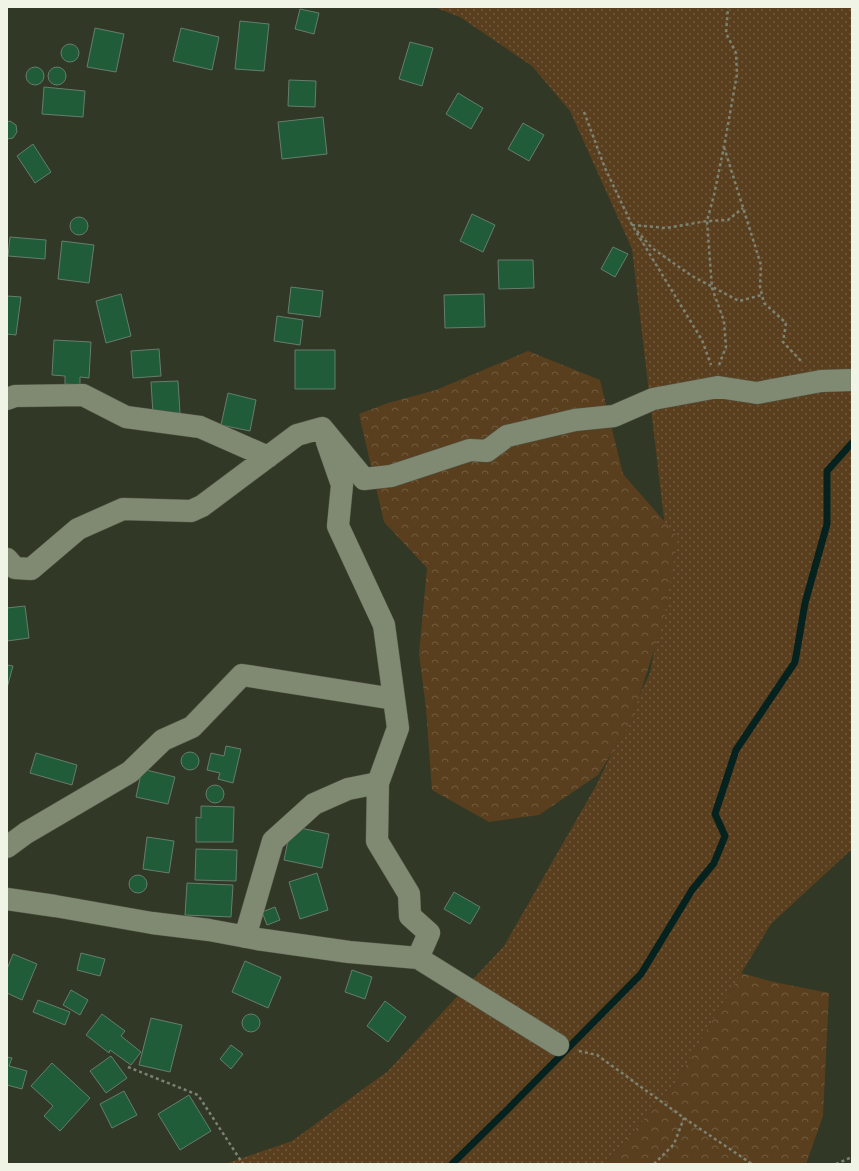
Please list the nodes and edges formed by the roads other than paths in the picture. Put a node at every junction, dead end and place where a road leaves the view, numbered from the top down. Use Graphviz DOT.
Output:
graph roads {
  1 [pos="852,380"];
  2 [pos="7,399"];
  3 [pos="322,428"];
  4 [pos="268,457"];
  5 [pos="7,559"];
  6 [pos="394,699"];
  7 [pos="378,784"];
  8 [pos="7,847"];
  9 [pos="7,899"];
  10 [pos="244,936"];
  11 [pos="418,958"];
  12 [pos="558,1046"];
  1 -- 3 [label="street"];
  2 -- 4 [label="street"];
  3 -- 4 [label="street"];
  3 -- 6 [label="street"];
  4 -- 5 [label="street"];
  6 -- 7 [label="street"];
  6 -- 8 [label="street"];
  7 -- 10 [label="street"];
  7 -- 11 [label="street"];
  9 -- 10 [label="street"];
  10 -- 11 [label="street"];
  11 -- 12 [label="street"];
}
